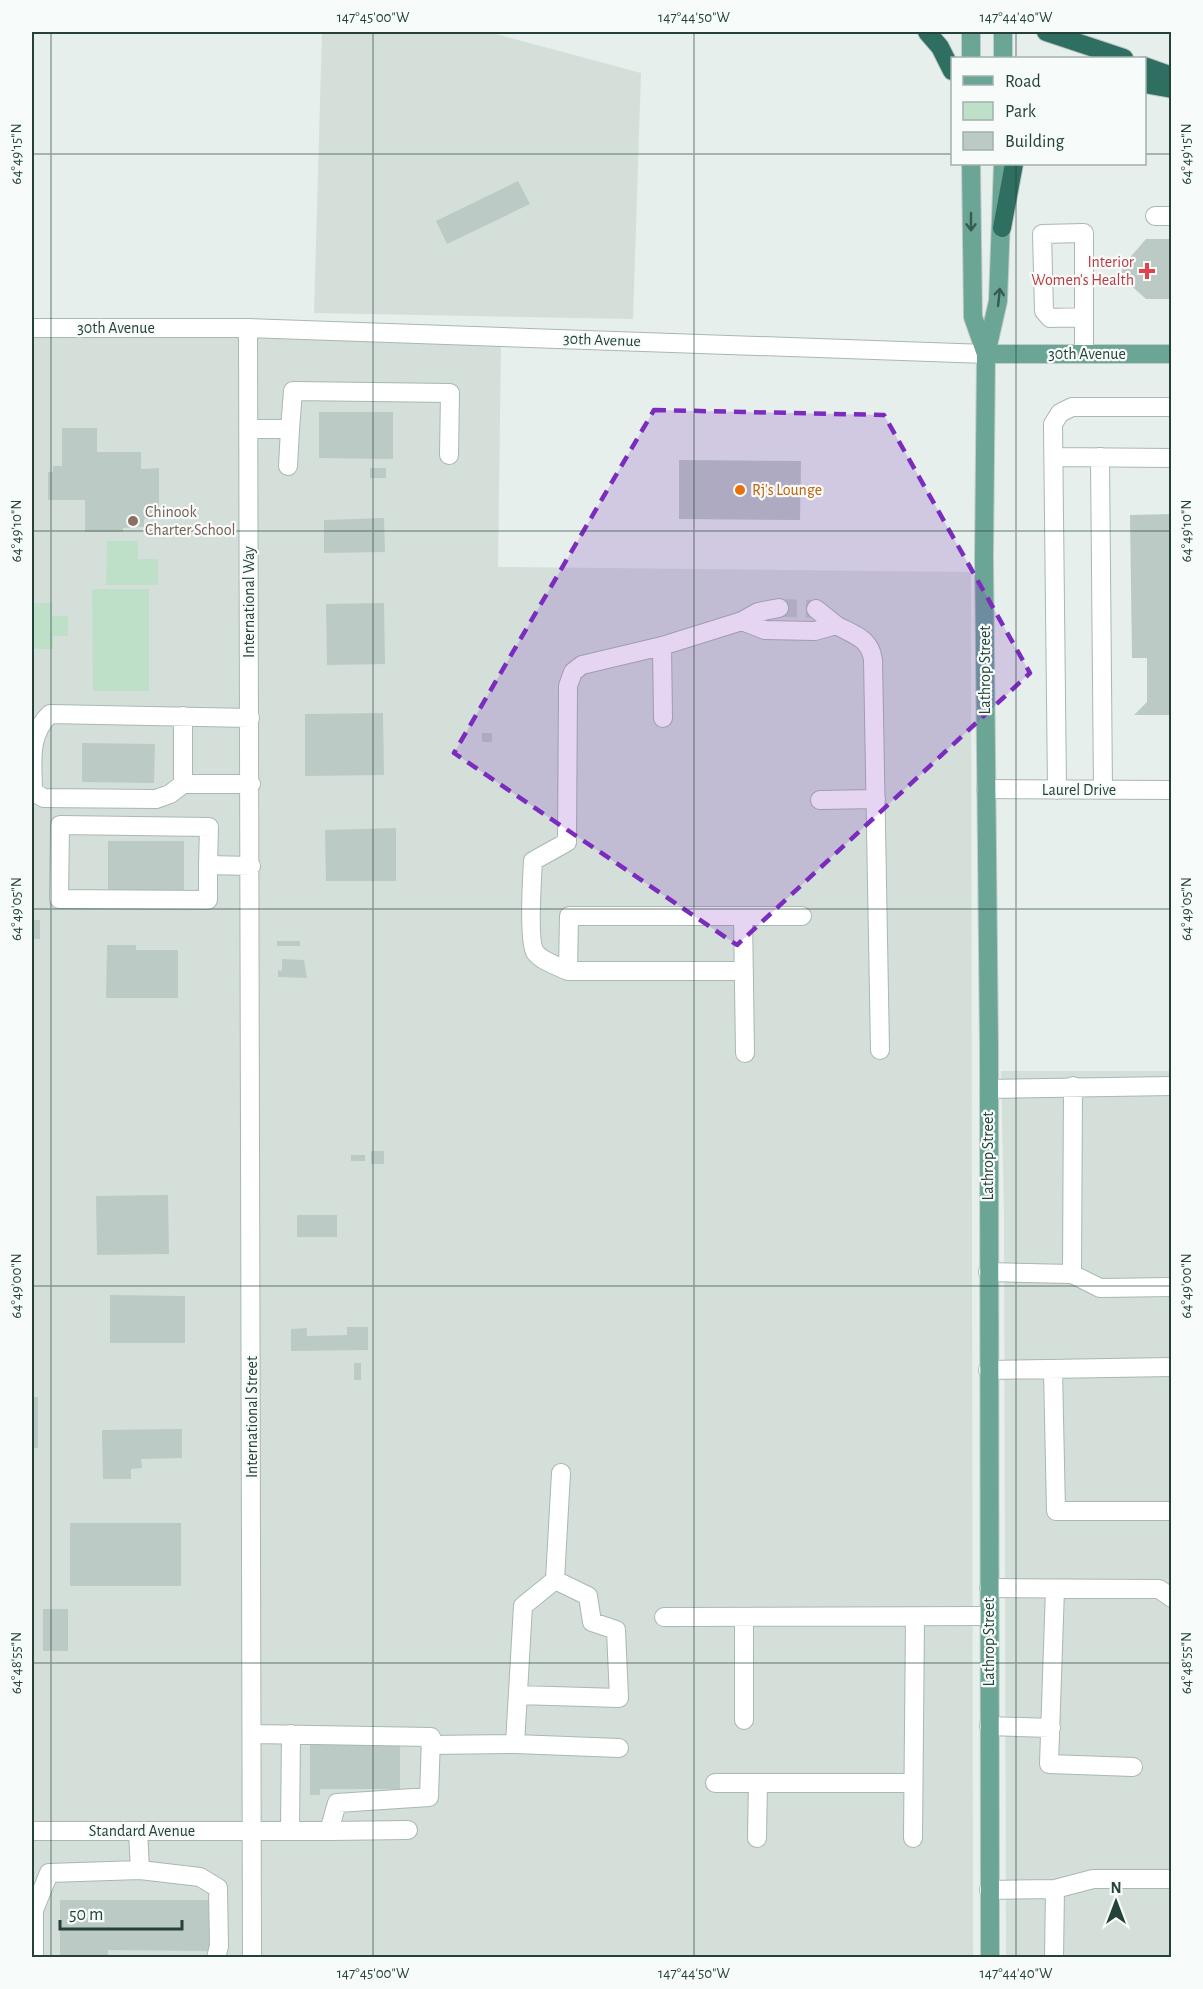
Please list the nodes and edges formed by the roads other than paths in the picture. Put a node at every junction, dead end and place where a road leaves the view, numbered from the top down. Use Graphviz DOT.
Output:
graph roads {
  1 [pos="927,32"];
  2 [pos="970,32"];
  3 [pos="1004,32"];
  4 [pos="1046,32"];
  5 [pos="971,57"];
  6 [pos="1003,57"];
  7 [pos="1121,57"];
  8 [pos="1146,67"];
  9 [pos="951,69"];
  10 [pos="1172,76"];
  11 [pos="1146,84"];
  12 [pos="1172,89"];
  13 [pos="971,165"];
  14 [pos="1003,165"];
  15 [pos="1014,165"];
  16 [pos="1002,228"];
  17 [pos="1084,317"];
  18 [pos="32,328"];
  19 [pos="248,328"];
  20 [pos="986,354"];
  21 [pos="1084,354"];
  22 [pos="1172,354"];
  23 [pos="1172,407"];
  24 [pos="248,429"];
  25 [pos="290,429"];
  26 [pos="449,455"];
  27 [pos="1054,457"];
  28 [pos="1100,457"];
  29 [pos="1172,458"];
  30 [pos="288,466"];
  31 [pos="779,608"];
  32 [pos="816,609"];
  33 [pos="742,621"];
  34 [pos="836,625"];
  35 [pos="662,646"];
  36 [pos="183,716"];
  37 [pos="250,718"];
  38 [pos="663,718"];
  39 [pos="183,784"];
  40 [pos="250,784"];
  41 [pos="986,789"];
  42 [pos="1057,790"];
  43 [pos="1103,790"];
  44 [pos="1172,790"];
  45 [pos="876,799"];
  46 [pos="820,800"];
  47 [pos="208,865"];
  48 [pos="251,871"];
  49 [pos="743,916"];
  50 [pos="802,916"];
  51 [pos="568,971"];
  52 [pos="744,971"];
  53 [pos="880,1050"];
  54 [pos="745,1053"];
  55 [pos="1073,1086"];
  56 [pos="1172,1086"];
  57 [pos="988,1089"];
  58 [pos="988,1272"];
  59 [pos="1072,1274"];
  60 [pos="1172,1287"];
  61 [pos="1172,1367"];
  62 [pos="988,1370"];
  63 [pos="1053,1370"];
  64 [pos="561,1473"];
  65 [pos="1172,1511"];
  66 [pos="555,1581"];
  67 [pos="989,1588"];
  68 [pos="1054,1589"];
  69 [pos="1172,1598"];
  70 [pos="989,1616"];
  71 [pos="664,1617"];
  72 [pos="744,1617"];
  73 [pos="915,1617"];
  74 [pos="518,1695"];
  75 [pos="744,1720"];
  76 [pos="989,1726"];
  77 [pos="1051,1728"];
  78 [pos="252,1734"];
  79 [pos="291,1734"];
  80 [pos="515,1744"];
  81 [pos="430,1745"];
  82 [pos="619,1748"];
  83 [pos="1132,1767"];
  84 [pos="715,1783"];
  85 [pos="758,1783"];
  86 [pos="913,1783"];
  87 [pos="408,1830"];
  88 [pos="32,1831"];
  89 [pos="138,1831"];
  90 [pos="252,1831"];
  91 [pos="290,1831"];
  92 [pos="328,1831"];
  93 [pos="757,1838"];
  94 [pos="913,1838"];
  95 [pos="140,1870"];
  96 [pos="1172,1879"];
  97 [pos="1055,1889"];
  98 [pos="989,1890"];
  99 [pos="34,1958"];
  100 [pos="216,1958"];
  101 [pos="252,1958"];
  102 [pos="990,1958"];
  103 [pos="1054,1958"];
  1 -- 9 [label="highway"];
  2 -- 5 [label="main road"];
  3 -- 6 [label="main road"];
  4 -- 7 [label="highway"];
  8 -- 10 [label="highway"];
  11 -- 12 [label="highway"];
  13 -- 20 [label="main road, Lathrop Street, one-way"];
  14 -- 16 [label="main road, Lathrop Street"];
  15 -- 16 [label="highway"];
  20 -- 16 [label="main road, Lathrop Street, one-way"];
  17 -- 17 [label="street"];
  17 -- 21 [label="street"];
  18 -- 19 [label="street, 30th Avenue"];
  19 -- 20 [label="street, 30th Avenue"];
  19 -- 24 [label="street, International Way"];
  20 -- 21 [label="main road, 30th Avenue"];
  20 -- 41 [label="main road, Lathrop Street"];
  21 -- 22 [label="main road, 30th Avenue"];
  23 -- 27 [label="street"];
  24 -- 25 [label="street"];
  24 -- 37 [label="street, International Way"];
  25 -- 26 [label="street"];
  25 -- 30 [label="street"];
  27 -- 28 [label="street"];
  27 -- 42 [label="street"];
  28 -- 29 [label="street"];
  28 -- 43 [label="street"];
  31 -- 33 [label="street"];
  32 -- 34 [label="street"];
  33 -- 34 [label="street"];
  33 -- 35 [label="street"];
  34 -- 45 [label="street"];
  35 -- 38 [label="street"];
  35 -- 51 [label="street"];
  36 -- 37 [label="street"];
  36 -- 39 [label="street"];
  36 -- 39 [label="street"];
  37 -- 40 [label="street, International Way"];
  39 -- 40 [label="street"];
  40 -- 48 [label="street, International Way"];
  41 -- 42 [label="street, Laurel Drive"];
  41 -- 57 [label="main road, Lathrop Street"];
  42 -- 43 [label="street, Laurel Drive"];
  43 -- 44 [label="street, Laurel Drive"];
  45 -- 46 [label="street"];
  45 -- 53 [label="street"];
  47 -- 47 [label="street"];
  47 -- 48 [label="street"];
  48 -- 78 [label="street, International Street"];
  49 -- 50 [label="street"];
  49 -- 51 [label="street"];
  49 -- 52 [label="street"];
  51 -- 52 [label="street"];
  52 -- 54 [label="street"];
  55 -- 56 [label="street"];
  55 -- 57 [label="street"];
  55 -- 59 [label="street"];
  57 -- 58 [label="main road, Lathrop Street"];
  58 -- 59 [label="street"];
  58 -- 62 [label="main road, Lathrop Street"];
  59 -- 60 [label="street"];
  61 -- 63 [label="street"];
  62 -- 63 [label="street"];
  62 -- 67 [label="main road, Lathrop Street"];
  63 -- 65 [label="street"];
  64 -- 66 [label="street"];
  66 -- 74 [label="street"];
  66 -- 74 [label="street"];
  67 -- 68 [label="street"];
  67 -- 70 [label="main road, Lathrop Street"];
  68 -- 69 [label="street"];
  68 -- 77 [label="street"];
  70 -- 73 [label="street"];
  70 -- 76 [label="main road, Lathrop Street"];
  71 -- 72 [label="street"];
  72 -- 73 [label="street"];
  72 -- 75 [label="street"];
  73 -- 86 [label="street"];
  74 -- 80 [label="street"];
  76 -- 77 [label="street"];
  76 -- 98 [label="main road, Lathrop Street"];
  77 -- 83 [label="street"];
  78 -- 79 [label="street"];
  78 -- 90 [label="street, International Street"];
  79 -- 81 [label="street"];
  79 -- 91 [label="street"];
  80 -- 81 [label="street"];
  80 -- 82 [label="street"];
  81 -- 92 [label="street"];
  84 -- 85 [label="street"];
  85 -- 86 [label="street"];
  85 -- 93 [label="street"];
  86 -- 94 [label="street"];
  87 -- 92 [label="street, Standard Avenue"];
  88 -- 89 [label="street, Standard Avenue"];
  89 -- 90 [label="street, Standard Avenue"];
  89 -- 95 [label="street"];
  90 -- 91 [label="street, Standard Avenue"];
  90 -- 101 [label="street, International Street"];
  91 -- 92 [label="street, Standard Avenue"];
  95 -- 99 [label="street"];
  95 -- 100 [label="street"];
  96 -- 97 [label="street"];
  97 -- 98 [label="street"];
  97 -- 103 [label="street"];
  98 -- 102 [label="main road, Lathrop Street"];
}
